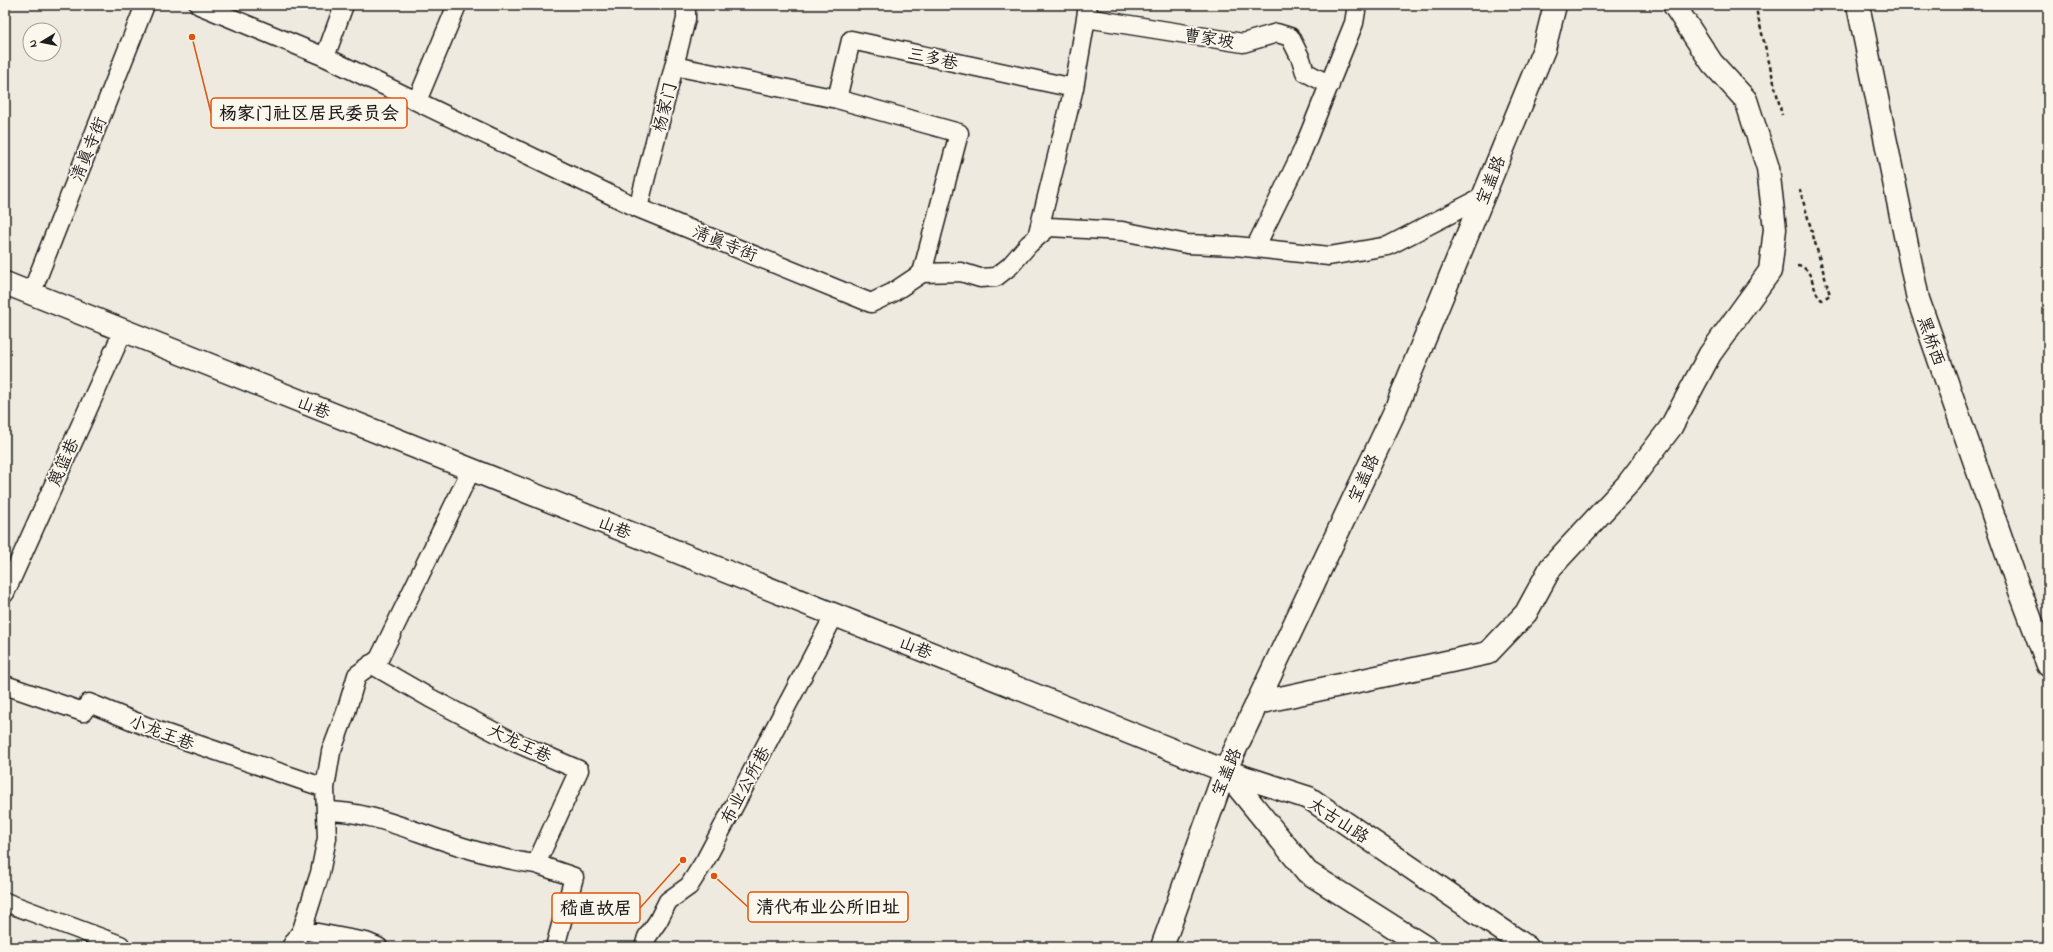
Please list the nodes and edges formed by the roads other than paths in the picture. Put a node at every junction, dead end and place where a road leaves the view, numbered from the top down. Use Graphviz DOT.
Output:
graph roads {
  1 [pos="145,5"];
  2 [pos="199,5"];
  3 [pos="344,5"];
  4 [pos="457,5"];
  5 [pos="686,5"];
  6 [pos="1357,5"];
  7 [pos="1555,5"];
  8 [pos="1674,5"];
  9 [pos="1858,5"];
  10 [pos="1087,12"];
  11 [pos="325,57"];
  12 [pos="674,66"];
  13 [pos="1330,84"];
  14 [pos="1074,88"];
  15 [pos="837,99"];
  16 [pos="417,100"];
  17 [pos="1483,197"];
  18 [pos="638,208"];
  19 [pos="1033,241"];
  20 [pos="1255,248"];
  21 [pos="922,273"];
  22 [pos="5,283"];
  23 [pos="31,294"];
  24 [pos="123,331"];
  25 [pos="471,470"];
  26 [pos="5,593"];
  27 [pos="834,614"];
  28 [pos="371,664"];
  29 [pos="2048,665"];
  30 [pos="5,685"];
  31 [pos="1257,702"];
  32 [pos="1225,771"];
  33 [pos="325,788"];
  34 [pos="326,811"];
  35 [pos="536,864"];
  36 [pos="5,902"];
  37 [pos="302,930"];
  38 [pos="120,947"];
  39 [pos="291,947"];
  40 [pos="378,947"];
  41 [pos="555,947"];
  42 [pos="644,947"];
  43 [pos="1162,947"];
  44 [pos="1425,947"];
  45 [pos="1527,947"];
  1 -- 23 [label="lane, 清真寺街"];
  2 -- 11 [label="lane, 清真寺街"];
  3 -- 11 [label="lane"];
  4 -- 16 [label="lane"];
  5 -- 12 [label="lane, 杨家门"];
  6 -- 13 [label="lane"];
  7 -- 17 [label="street, 宝盖路"];
  8 -- 31 [label="street"];
  9 -- 29 [label="street, 黑桥西"];
  10 -- 13 [label="lane, 曹家坡"];
  10 -- 14 [label="lane, 曹家坡"];
  11 -- 16 [label="lane, 清真寺街"];
  12 -- 15 [label="lane"];
  12 -- 18 [label="lane, 杨家门"];
  13 -- 20 [label="lane"];
  14 -- 15 [label="lane, 三多巷"];
  14 -- 19 [label="lane, 曹家坡"];
  15 -- 21 [label="lane"];
  16 -- 18 [label="lane, 清真寺街"];
  17 -- 20 [label="lane"];
  17 -- 31 [label="street, 宝盖路"];
  18 -- 21 [label="lane, 清真寺街"];
  19 -- 20 [label="lane"];
  19 -- 21 [label="lane"];
  22 -- 23 [label="street, 山巷"];
  23 -- 24 [label="street, 山巷"];
  24 -- 25 [label="street, 山巷"];
  24 -- 26 [label="lane, 篾篮巷"];
  25 -- 27 [label="street, 山巷"];
  25 -- 28 [label="lane"];
  27 -- 32 [label="street, 山巷"];
  27 -- 42 [label="lane, 布业公所巷"];
  28 -- 33 [label="lane"];
  28 -- 35 [label="lane, 大龙王巷"];
  30 -- 33 [label="lane, 小龙王巷"];
  31 -- 32 [label="street, 宝盖路"];
  32 -- 43 [label="street, 宝盖路"];
  32 -- 44 [label="street"];
  32 -- 45 [label="street, 太古山路"];
  33 -- 34 [label="lane"];
  34 -- 35 [label="lane"];
  34 -- 37 [label="lane"];
  35 -- 41 [label="lane"];
  36 -- 38 [label="lane"];
  37 -- 39 [label="lane"];
  37 -- 40 [label="lane"];
}
